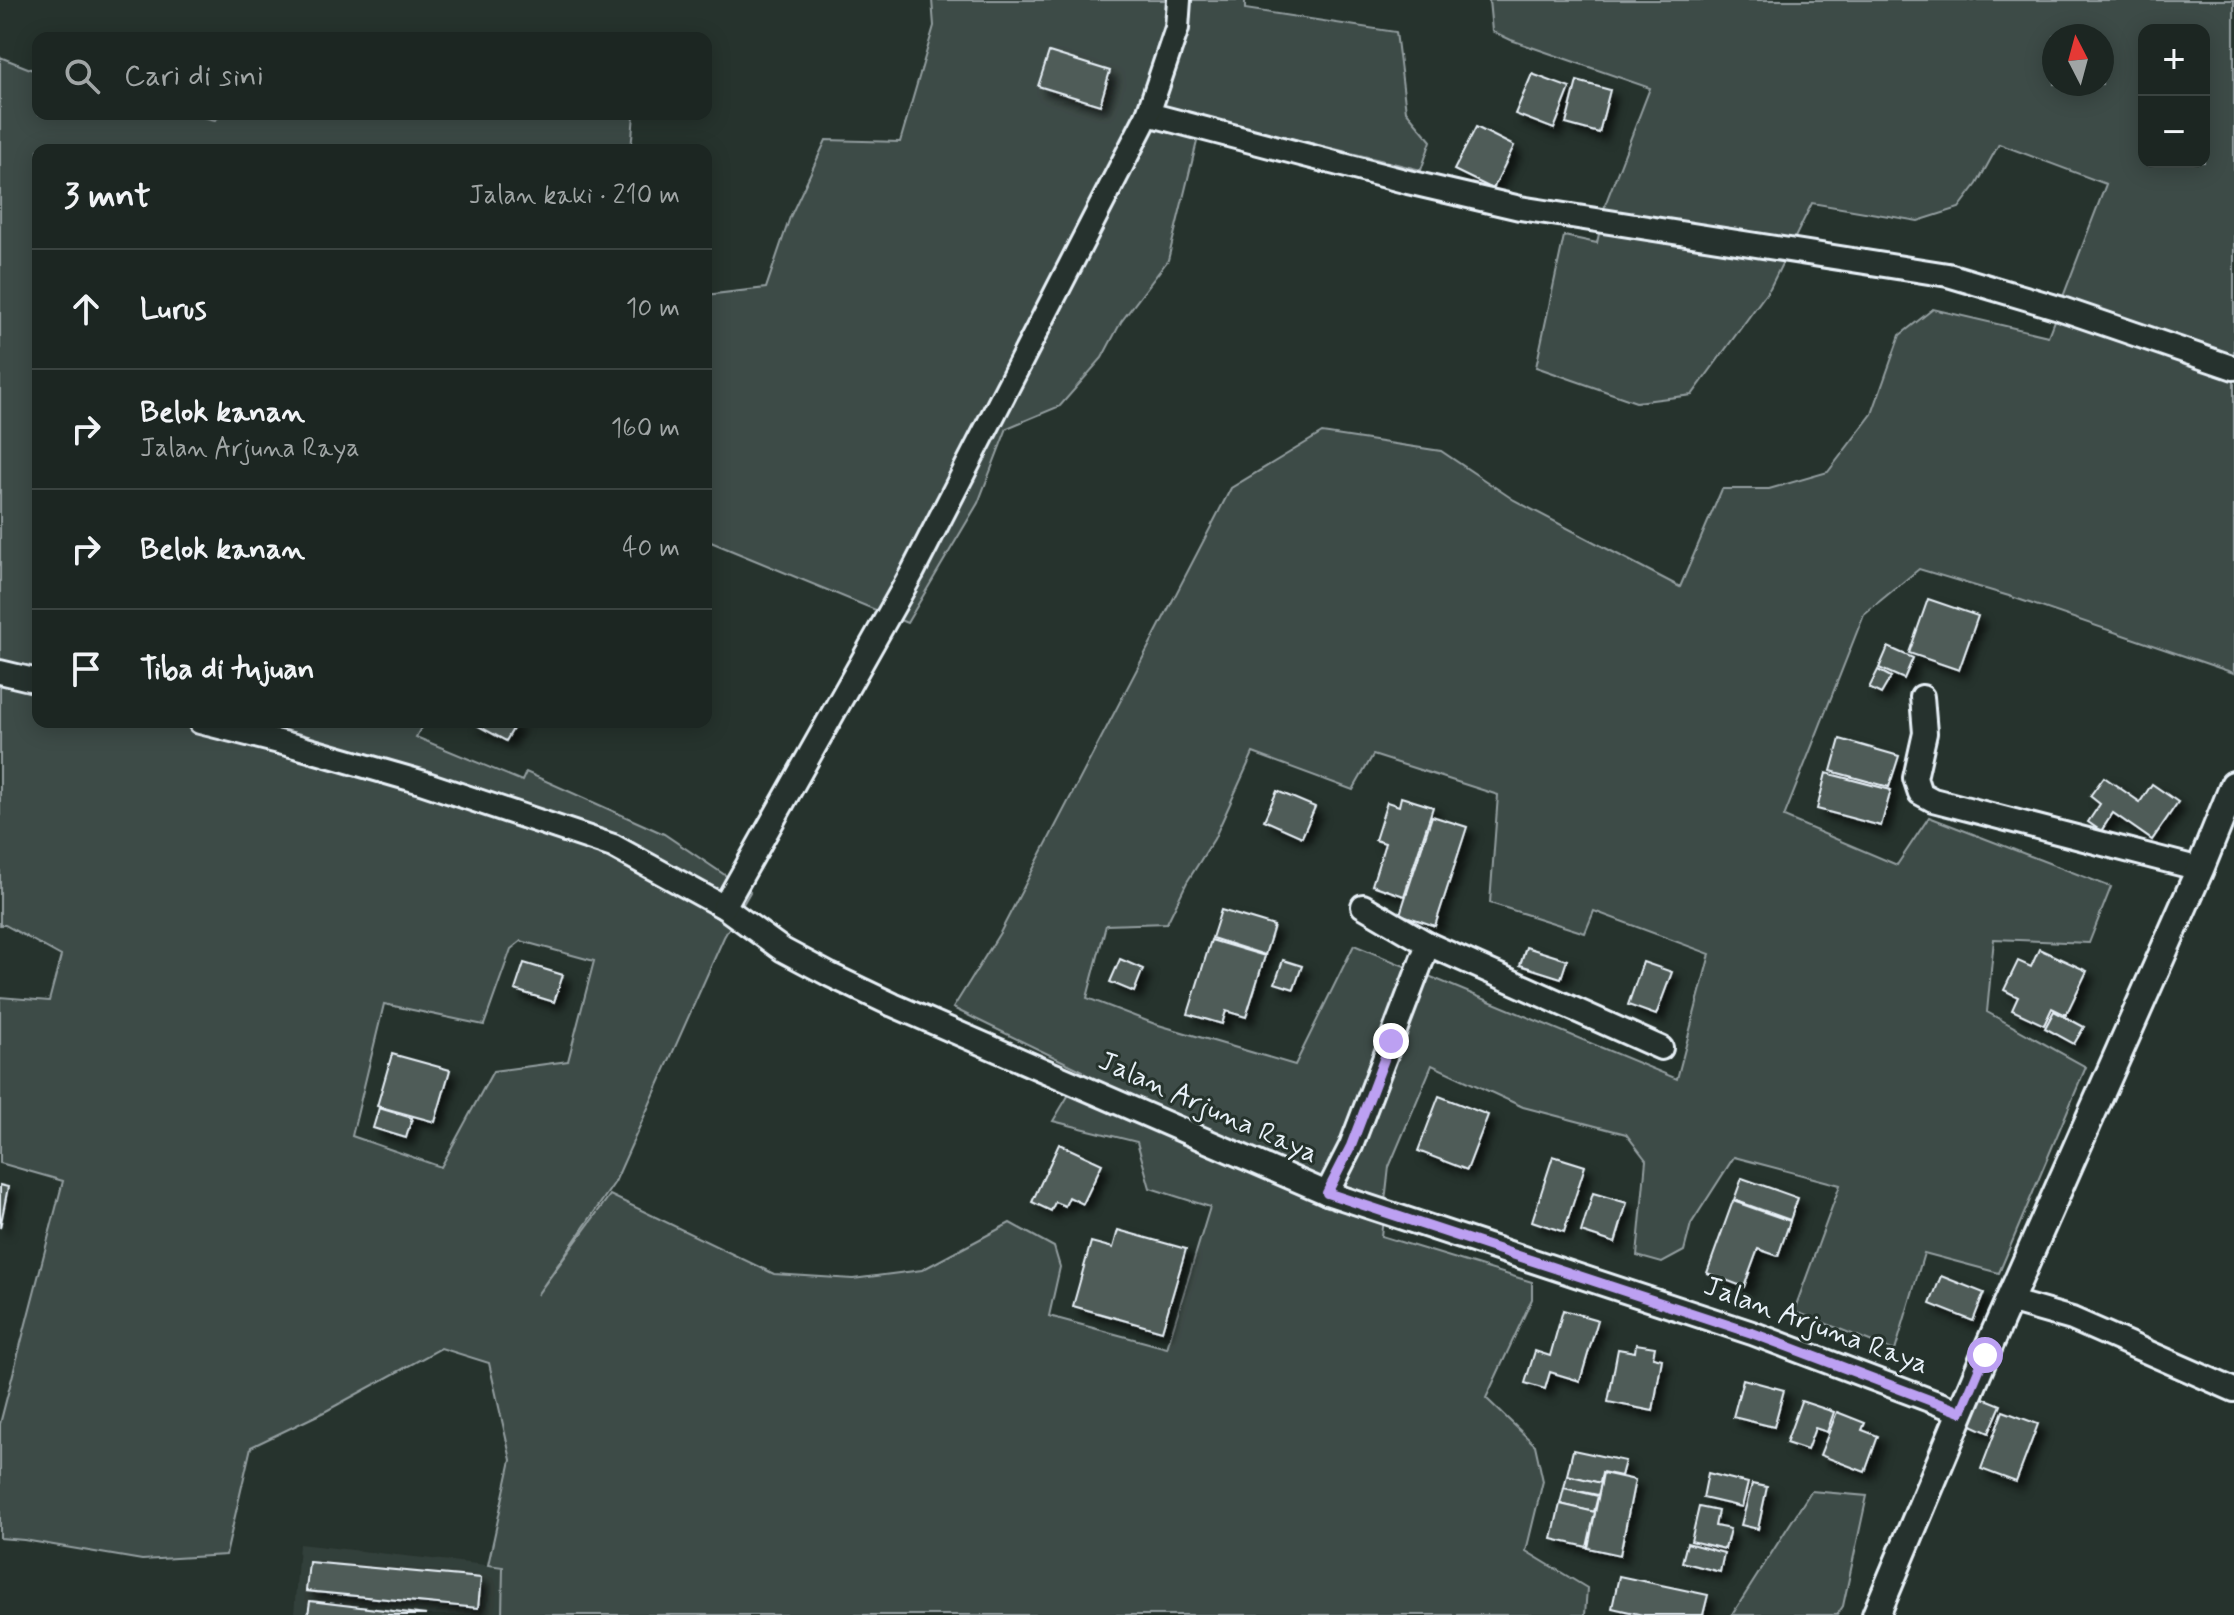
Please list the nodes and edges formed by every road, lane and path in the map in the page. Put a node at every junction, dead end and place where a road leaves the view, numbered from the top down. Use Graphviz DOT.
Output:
graph roads {
  1 [pos="1179,0"];
  2 [pos="1148,114"];
  3 [pos="2234,368"];
  4 [pos="0,672"];
  5 [pos="32,680"];
  6 [pos="1922,697"];
  7 [pos="224,728"];
  8 [pos="2234,785"];
  9 [pos="2200,869"];
  10 [pos="1363,906"];
  11 [pos="724,907"];
  12 [pos="1428,944"];
  13 [pos="1661,1048"];
  14 [pos="1327,1193"];
  15 [pos="2009,1301"];
  16 [pos="2234,1390"];
  17 [pos="1961,1412"];
  18 [pos="1876,1615"];
  1 -- 2 [label="street"];
  2 -- 3 [label="street"];
  2 -- 11 [label="street"];
  4 -- 5 [label="street"];
  6 -- 9 [label="street"];
  7 -- 11 [label="street, Jalan Arjuna Raya"];
  8 -- 9 [label="street"];
  9 -- 15 [label="street"];
  10 -- 12 [label="street"];
  11 -- 14 [label="street, Jalan Arjuna Raya"];
  12 -- 13 [label="street"];
  12 -- 14 [label="street"];
  14 -- 17 [label="street, Jalan Arjuna Raya"];
  15 -- 16 [label="street"];
  15 -- 17 [label="street"];
  17 -- 18 [label="street"];
}
